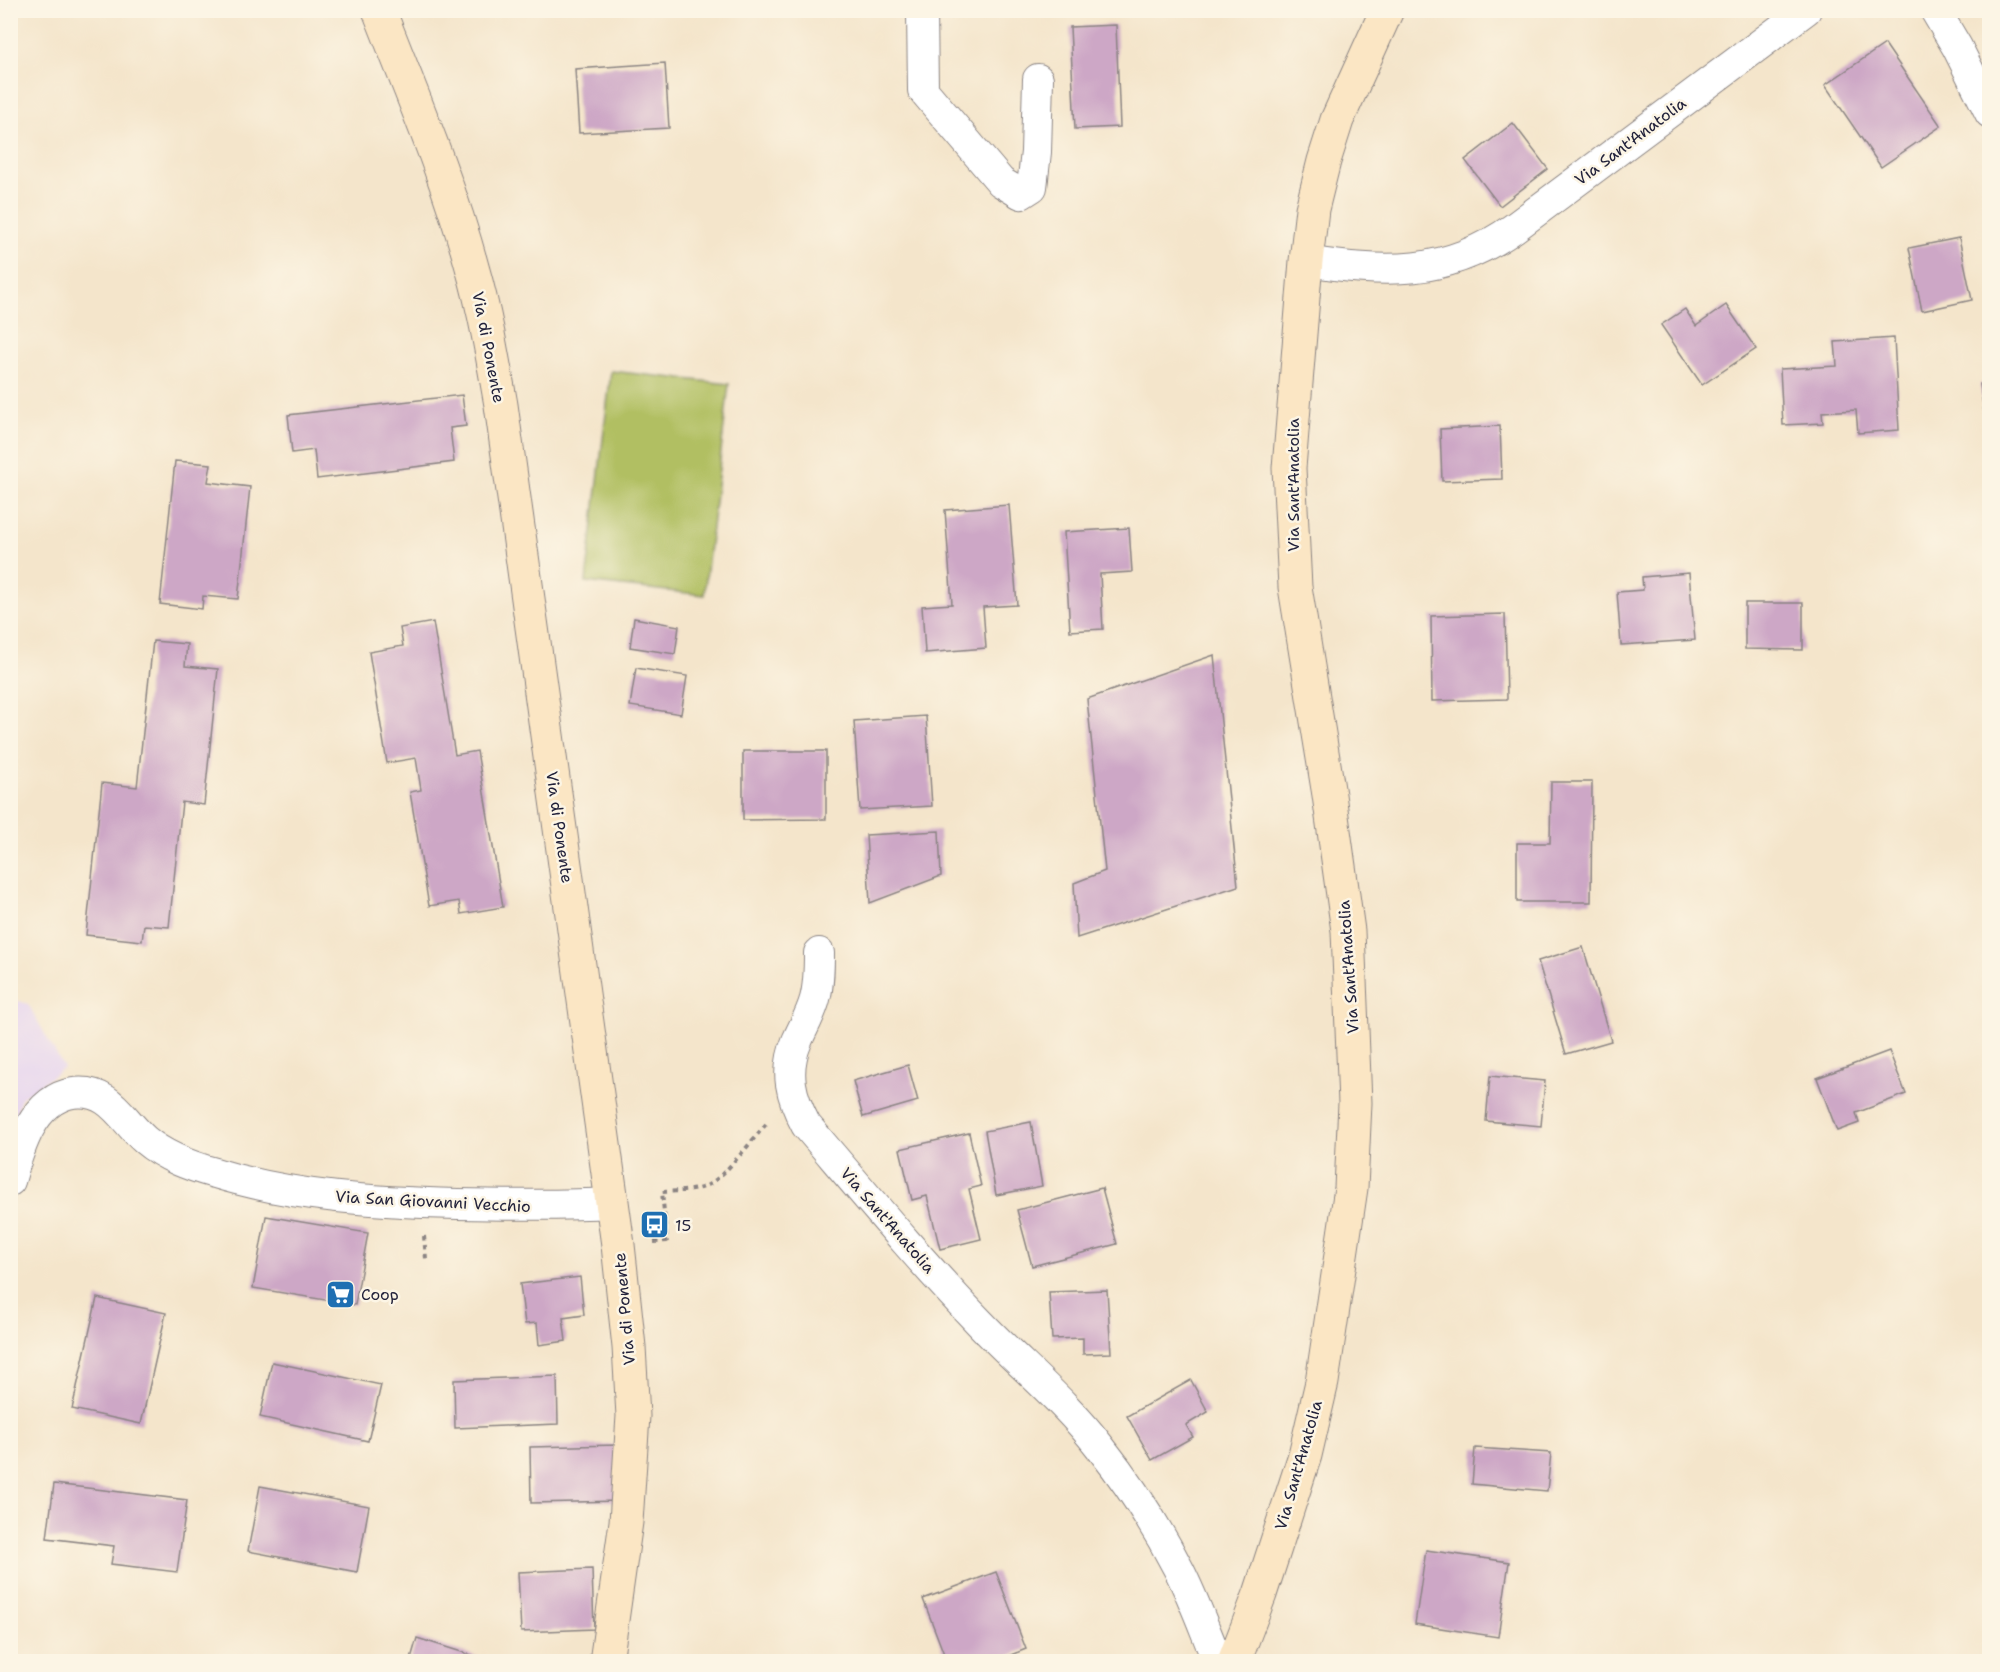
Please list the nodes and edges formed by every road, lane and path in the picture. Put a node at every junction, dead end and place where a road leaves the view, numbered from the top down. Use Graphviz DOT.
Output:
graph roads {
  1 [pos="379,10"];
  2 [pos="922,10"];
  3 [pos="1387,10"];
  4 [pos="1806,10"];
  5 [pos="1935,10"];
  6 [pos="1038,79"];
  7 [pos="1989,113"];
  8 [pos="1306,261"];
  9 [pos="819,953"];
  10 [pos="792,1096"];
  11 [pos="10,1181"];
  12 [pos="612,1203"];
  13 [pos="618,1245"];
  14 [pos="606,1662"];
  15 [pos="1218,1662"];
  16 [pos="1234,1662"];
  1 -- 12 [label="main road, Via di Ponente"];
  2 -- 6 [label="street"];
  3 -- 8 [label="main road, Via Sant'Anatolia"];
  4 -- 8 [label="street, Via Sant'Anatolia"];
  5 -- 7 [label="street"];
  8 -- 16 [label="main road, Via Sant'Anatolia"];
  9 -- 10 [label="street, Via Sant'Anatolia"];
  10 -- 13 [label="path"];
  10 -- 15 [label="street, Via Sant'Anatolia"];
  11 -- 12 [label="street, Via San Giovanni Vecchio"];
  12 -- 13 [label="main road, Via di Ponente"];
  13 -- 14 [label="main road, Via di Ponente"];
}
